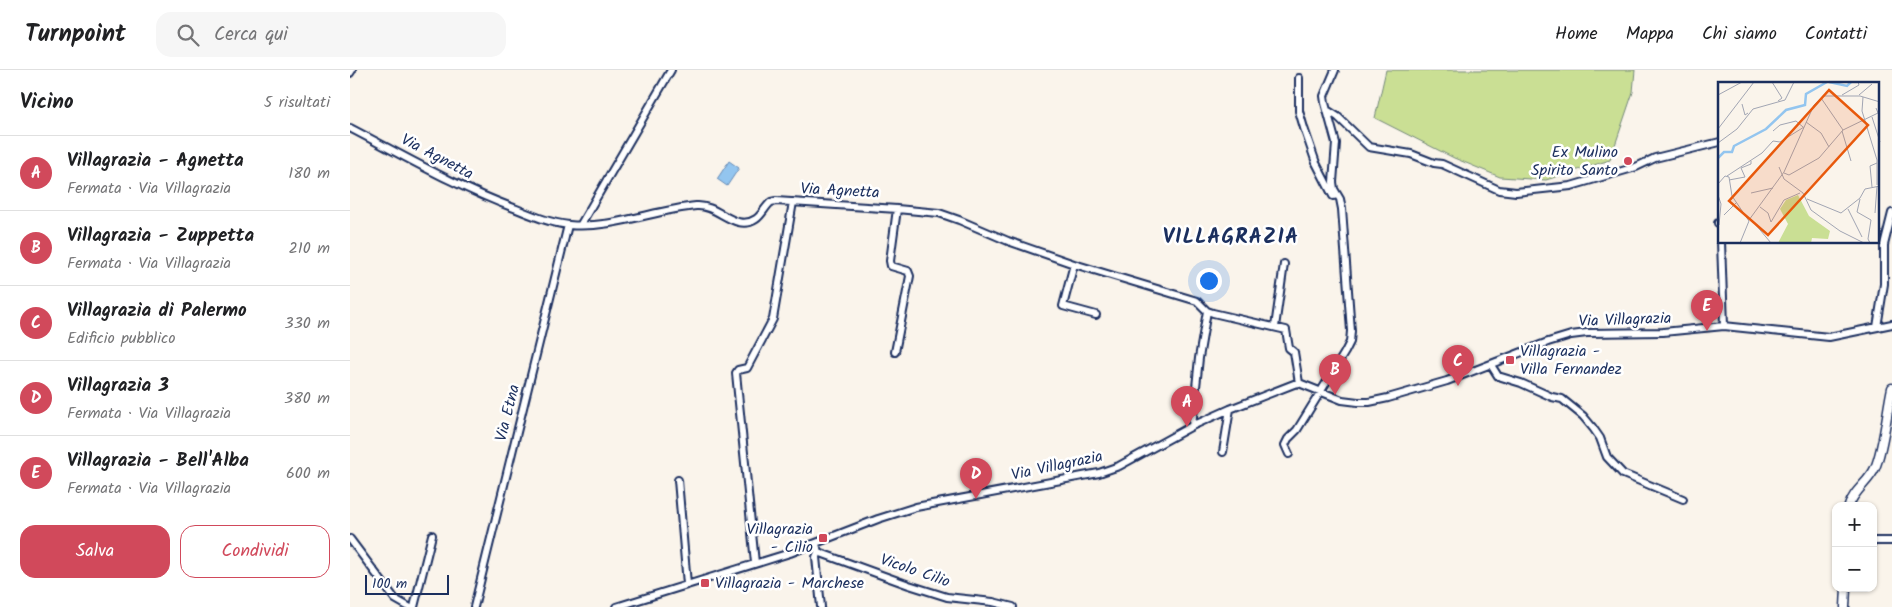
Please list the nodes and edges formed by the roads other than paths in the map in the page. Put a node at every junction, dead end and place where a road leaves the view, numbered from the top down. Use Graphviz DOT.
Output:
graph roads {
  1 [pos="352,70"];
  2 [pos="671,70"];
  3 [pos="1335,70"];
  4 [pos="350,74"];
  5 [pos="1298,78"];
  6 [pos="1327,110"];
  7 [pos="350,128"];
  8 [pos="1718,142"];
  9 [pos="1338,195"];
  10 [pos="793,202"];
  11 [pos="897,208"];
  12 [pos="1892,213"];
  13 [pos="581,224"];
  14 [pos="568,225"];
  15 [pos="1720,244"];
  16 [pos="1074,264"];
  17 [pos="1284,264"];
  18 [pos="1207,311"];
  19 [pos="1096,315"];
  20 [pos="1892,324"];
  21 [pos="1724,326"];
  22 [pos="1275,327"];
  23 [pos="1877,327"];
  24 [pos="895,352"];
  25 [pos="1491,365"];
  26 [pos="1300,384"];
  27 [pos="1892,388"];
  28 [pos="1321,391"];
  29 [pos="1230,409"];
  30 [pos="1192,426"];
  31 [pos="1223,452"];
  32 [pos="1289,454"];
  33 [pos="678,480"];
  34 [pos="1683,500"];
  35 [pos="1850,502"];
  36 [pos="432,535"];
  37 [pos="350,539"];
  38 [pos="1877,541"];
  39 [pos="1892,542"];
  40 [pos="816,544"];
  41 [pos="818,552"];
  42 [pos="755,563"];
  43 [pos="687,584"];
  44 [pos="1846,592"];
  45 [pos="409,607"];
  46 [pos="414,607"];
  47 [pos="474,607"];
  48 [pos="616,607"];
  49 [pos="821,607"];
  50 [pos="1013,607"];
  51 [pos="1845,607"];
  1 -- 4 [label="street"];
  2 -- 13 [label="street"];
  3 -- 6 [label="street"];
  5 -- 9 [label="street"];
  6 -- 8 [label="street"];
  6 -- 9 [label="street"];
  7 -- 14 [label="street, Via Agnetta"];
  9 -- 28 [label="street"];
  10 -- 11 [label="street, Via Agnetta"];
  10 -- 13 [label="street, Via Agnetta"];
  10 -- 42 [label="street"];
  11 -- 16 [label="street, Via Agnetta"];
  11 -- 24 [label="street"];
  12 -- 23 [label="street"];
  13 -- 14 [label="street, Via Agnetta"];
  14 -- 47 [label="street, Via Etna"];
  15 -- 21 [label="street"];
  16 -- 18 [label="street, Via Agnetta"];
  16 -- 19 [label="street"];
  17 -- 22 [label="street"];
  18 -- 22 [label="street, Via Agnetta"];
  18 -- 30 [label="street"];
  20 -- 23 [label="street, Via Villagrazia"];
  21 -- 23 [label="street, Via Villagrazia"];
  21 -- 25 [label="street, Via Villagrazia"];
  22 -- 26 [label="street"];
  25 -- 28 [label="street, Via Villagrazia"];
  25 -- 34 [label="street"];
  26 -- 28 [label="street, Via Villagrazia"];
  26 -- 29 [label="street, Via Villagrazia"];
  27 -- 35 [label="main road"];
  28 -- 32 [label="street"];
  29 -- 30 [label="street, Via Villagrazia"];
  29 -- 31 [label="street"];
  30 -- 40 [label="street, Via Villagrazia"];
  33 -- 43 [label="street"];
  36 -- 46 [label="street"];
  37 -- 45 [label="street"];
  38 -- 39 [label="street"];
  40 -- 41 [label="street"];
  40 -- 42 [label="street, Via Villagrazia"];
  41 -- 49 [label="street"];
  41 -- 50 [label="street, Vicolo Cilio"];
  42 -- 43 [label="street, Via Villagrazia"];
  43 -- 48 [label="street, Via Villagrazia"];
  44 -- 51 [label="main road"];
}
